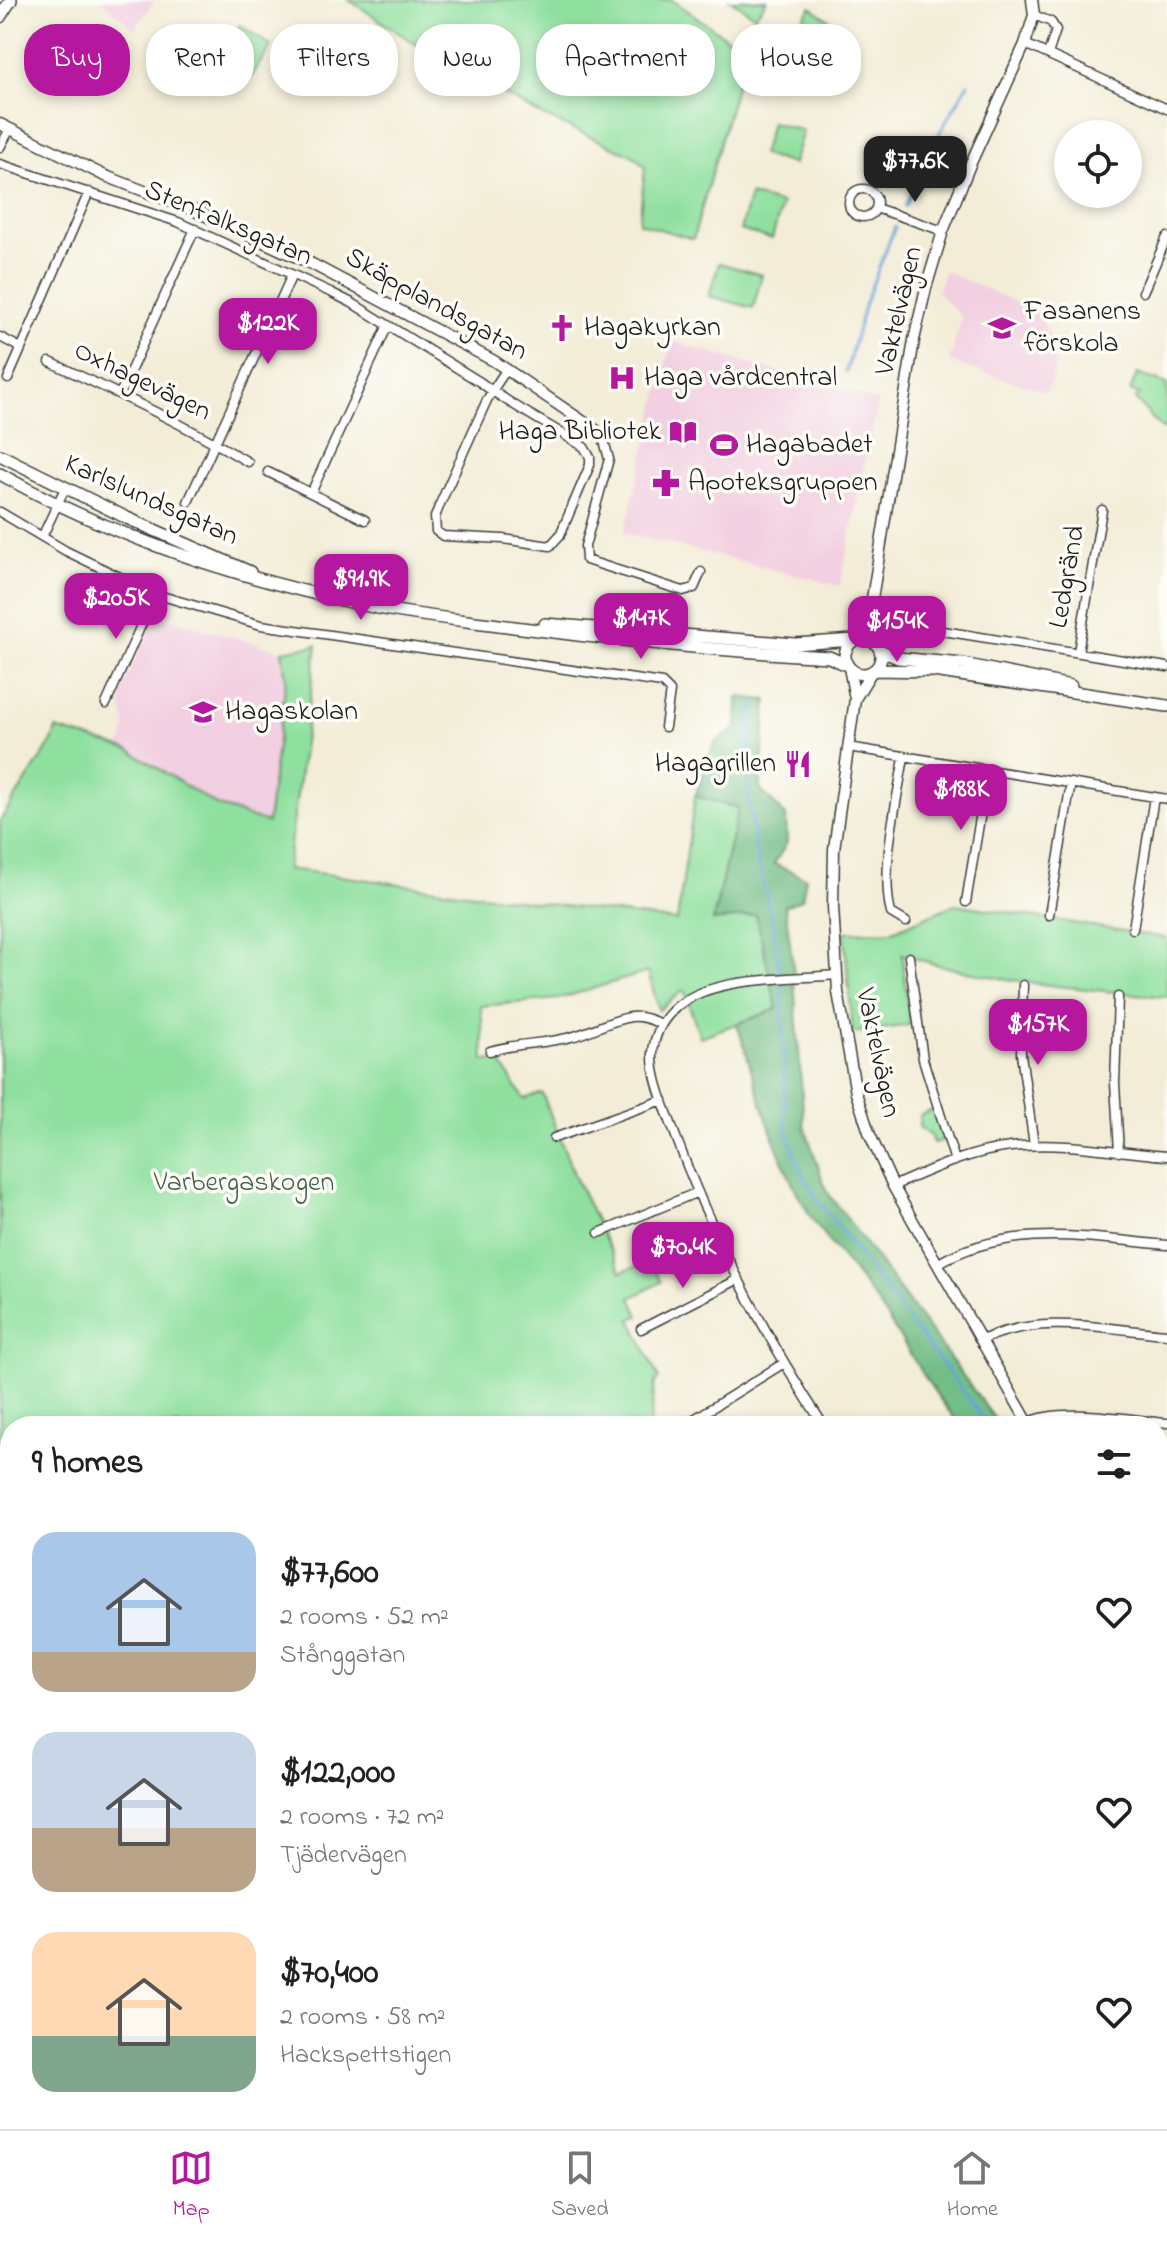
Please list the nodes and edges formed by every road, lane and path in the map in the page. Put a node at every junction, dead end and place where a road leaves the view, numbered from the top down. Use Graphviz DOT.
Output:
graph roads {
  1 [pos="11,0"];
  2 [pos="1032,0"];
  3 [pos="1034,15"];
  4 [pos="0,17"];
  5 [pos="1025,44"];
  6 [pos="1048,54"];
  7 [pos="1167,109"];
  8 [pos="5,127"];
  9 [pos="0,147"];
  10 [pos="0,164"];
  11 [pos="89,192"];
  12 [pos="876,208"];
  13 [pos="195,229"];
  14 [pos="943,231"];
  15 [pos="1167,237"];
  16 [pos="292,275"];
  17 [pos="1143,292"];
  18 [pos="388,325"];
  19 [pos="0,337"];
  20 [pos="21,348"];
  21 [pos="50,362"];
  22 [pos="507,369"];
  23 [pos="8,379"];
  24 [pos="492,391"];
  25 [pos="120,394"];
  26 [pos="597,431"];
  27 [pos="215,442"];
  28 [pos="0,455"];
  29 [pos="248,462"];
  30 [pos="268,472"];
  31 [pos="0,474"];
  32 [pos="65,488"];
  33 [pos="311,493"];
  34 [pos="188,502"];
  35 [pos="58,503"];
  36 [pos="1102,510"];
  37 [pos="0,512"];
  38 [pos="365,520"];
  39 [pos="42,537"];
  40 [pos="701,572"];
  41 [pos="284,586"];
  42 [pos="155,594"];
  43 [pos="871,605"];
  44 [pos="446,617"];
  45 [pos="856,639"];
  46 [pos="878,648"];
  47 [pos="1078,652"];
  48 [pos="848,666"];
  49 [pos="1167,667"];
  50 [pos="873,671"];
  51 [pos="1115,698"];
  52 [pos="855,699"];
  53 [pos="106,704"];
  54 [pos="1167,706"];
  55 [pos="665,727"];
  56 [pos="848,747"];
  57 [pos="904,757"];
  58 [pos="988,770"];
  59 [pos="1071,783"];
  60 [pos="1154,797"];
  61 [pos="1167,799"];
  62 [pos="966,902"];
  63 [pos="1049,915"];
  64 [pos="906,922"];
  65 [pos="1133,929"];
  66 [pos="909,957"];
  67 [pos="836,975"];
  68 [pos="1023,985"];
  69 [pos="1118,997"];
  70 [pos="661,1024"];
  71 [pos="490,1051"];
  72 [pos="663,1100"];
  73 [pos="554,1138"];
  74 [pos="1034,1145"];
  75 [pos="1119,1152"];
  76 [pos="1167,1156"];
  77 [pos="955,1161"];
  78 [pos="893,1186"];
  79 [pos="698,1192"];
  80 [pos="599,1233"];
  81 [pos="1167,1245"];
  82 [pos="937,1264"];
  83 [pos="739,1279"];
  84 [pos="641,1329"];
  85 [pos="1167,1334"];
  86 [pos="982,1340"];
  87 [pos="784,1363"];
  88 [pos="699,1416"];
  89 [pos="818,1416"];
  90 [pos="1024,1416"];
  91 [pos="1051,1416"];
  92 [pos="1074,1416"];
  1 -- 4 [label="main road"];
  2 -- 3 [label="street"];
  3 -- 5 [label="street, Vaktelvägen"];
  3 -- 6 [label="street"];
  5 -- 6 [label="street"];
  5 -- 14 [label="street, Vaktelvägen"];
  6 -- 7 [label="street"];
  8 -- 9 [label="street"];
  8 -- 22 [label="street, Skäpplandsgatan"];
  10 -- 11 [label="street, Stenfalksgatan"];
  11 -- 13 [label="street, Stenfalksgatan"];
  11 -- 20 [label="street"];
  12 -- 14 [label="street"];
  13 -- 16 [label="street, Stenfalksgatan"];
  13 -- 25 [label="street"];
  14 -- 43 [label="street, Vaktelvägen"];
  15 -- 17 [label="street"];
  16 -- 18 [label="street, Stenfalksgatan"];
  16 -- 27 [label="street"];
  18 -- 24 [label="street, Stenfalksgatan"];
  18 -- 33 [label="street"];
  19 -- 20 [label="street"];
  20 -- 23 [label="street"];
  21 -- 25 [label="street, Oxhagevägen"];
  22 -- 24 [label="street"];
  22 -- 26 [label="street, Skäpplandsgatan"];
  24 -- 24 [label="street, Stenfalksgatan"];
  25 -- 27 [label="street, Oxhagevägen"];
  26 -- 40 [label="street, Skäpplandsgatan"];
  27 -- 29 [label="street, Oxhagevägen"];
  27 -- 34 [label="street, Oxhagevägen"];
  28 -- 32 [label="main road, Karlslundsgatan"];
  30 -- 33 [label="street"];
  31 -- 35 [label="main road, Karlslundsgatan"];
  32 -- 35 [label="street"];
  32 -- 41 [label="main road, Karlslundsgatan"];
  33 -- 38 [label="street"];
  35 -- 39 [label="street"];
  35 -- 41 [label="main road, Karlslundsgatan"];
  36 -- 47 [label="street, Ledgränd"];
  37 -- 39 [label="street"];
  39 -- 42 [label="street"];
  41 -- 44 [label="main road, Karlslundsgatan"];
  42 -- 53 [label="street"];
  42 -- 55 [label="street"];
  43 -- 45 [label="street, Vaktelvägen"];
  43 -- 46 [label="street, Vaktelvägen"];
  43 -- 47 [label="street, Ledgränd"];
  44 -- 45 [label="main road, Karlslundsgatan"];
  44 -- 48 [label="main road, Karlslundsgatan"];
  45 -- 46 [label="main road"];
  45 -- 48 [label="main road"];
  46 -- 50 [label="main road"];
  46 -- 51 [label="main road"];
  47 -- 49 [label="street, Ledgränd"];
  48 -- 50 [label="main road"];
  48 -- 52 [label="street, Vaktelvägen"];
  50 -- 51 [label="main road"];
  50 -- 52 [label="street, Vaktelvägen"];
  51 -- 54 [label="main road"];
  52 -- 56 [label="street, Vaktelvägen"];
  56 -- 57 [label="street"];
  56 -- 67 [label="street, Vaktelvägen"];
  57 -- 58 [label="street"];
  57 -- 64 [label="street"];
  58 -- 59 [label="street"];
  58 -- 62 [label="street"];
  59 -- 60 [label="street"];
  59 -- 63 [label="street"];
  60 -- 61 [label="street"];
  60 -- 65 [label="street"];
  66 -- 77 [label="street"];
  67 -- 70 [label="street"];
  67 -- 78 [label="street, Vaktelvägen"];
  68 -- 74 [label="street"];
  69 -- 75 [label="street"];
  70 -- 71 [label="street"];
  70 -- 72 [label="street"];
  72 -- 73 [label="street"];
  72 -- 79 [label="street"];
  74 -- 75 [label="street"];
  74 -- 77 [label="street"];
  75 -- 76 [label="street"];
  77 -- 78 [label="street"];
  78 -- 82 [label="street, Vaktelvägen"];
  79 -- 80 [label="street"];
  79 -- 83 [label="street"];
  81 -- 82 [label="street"];
  82 -- 86 [label="street, Vaktelvägen"];
  83 -- 84 [label="street"];
  83 -- 87 [label="street"];
  85 -- 86 [label="street"];
  86 -- 90 [label="street, Vaktelvägen"];
  87 -- 88 [label="street"];
  87 -- 89 [label="street"];
  91 -- 92 [label="street"];
}
